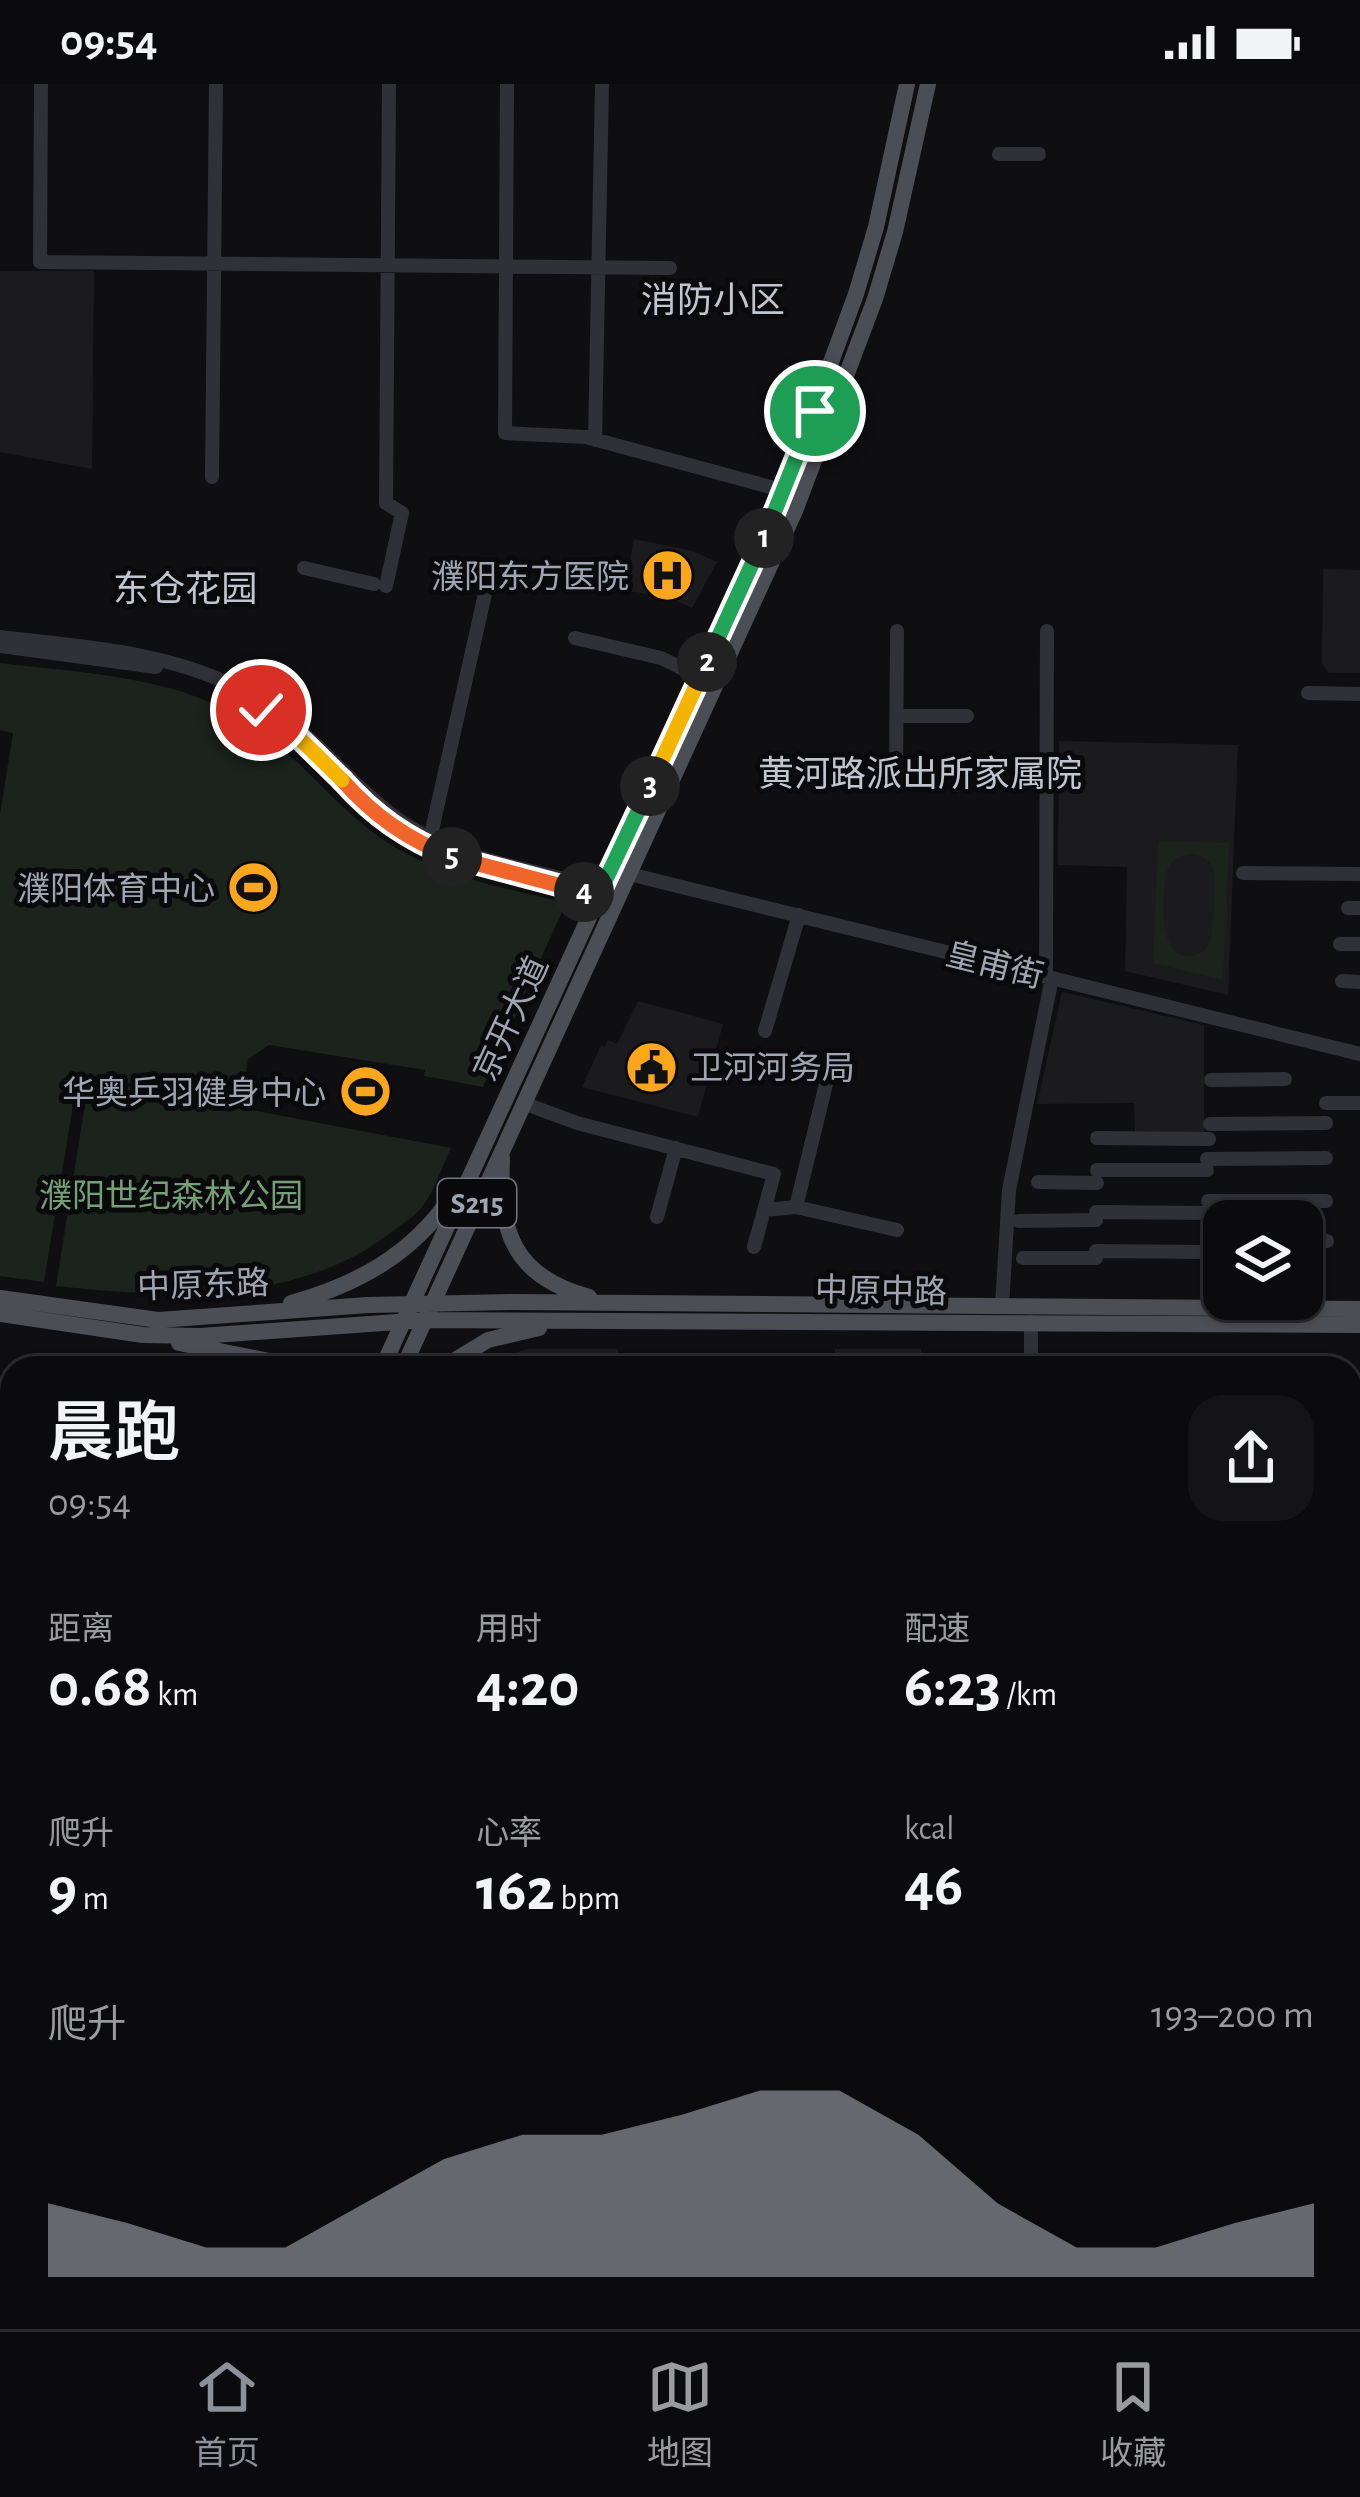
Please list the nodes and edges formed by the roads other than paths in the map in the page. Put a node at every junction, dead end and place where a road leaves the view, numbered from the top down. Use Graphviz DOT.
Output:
graph roads {
  1 [pos="41,84"];
  2 [pos="216,84"];
  3 [pos="389,84"];
  4 [pos="507,84"];
  5 [pos="602,84"];
  6 [pos="907,84"];
  7 [pos="928,84"];
  8 [pos="999,154"];
  9 [pos="1039,154"];
  10 [pos="214,264"];
  11 [pos="388,266"];
  12 [pos="506,267"];
  13 [pos="598,268"];
  14 [pos="670,268"];
  15 [pos="596,440"];
  16 [pos="212,477"];
  17 [pos="784,490"];
  18 [pos="304,568"];
  19 [pos="487,585"];
  20 [pos="897,631"];
  21 [pos="1047,631"];
  22 [pos="0,637"];
  23 [pos="575,638"];
  24 [pos="0,646"];
  25 [pos="700,677"];
  26 [pos="1308,693"];
  27 [pos="1360,694"];
  28 [pos="897,716"];
  29 [pos="967,716"];
  30 [pos="896,777"];
  31 [pos="430,839"];
  32 [pos="1243,873"];
  33 [pos="629,874"];
  34 [pos="1360,874"];
  35 [pos="600,892"];
  36 [pos="799,915"];
  37 [pos="1340,944"];
  38 [pos="1360,944"];
  39 [pos="1049,977"];
  40 [pos="1342,981"];
  41 [pos="1360,982"];
  42 [pos="765,1031"];
  43 [pos="1360,1054"];
  44 [pos="1285,1079"];
  45 [pos="1211,1080"];
  46 [pos="826,1084"];
  47 [pos="524,1103"];
  48 [pos="1326,1103"];
  49 [pos="1360,1103"];
  50 [pos="1326,1123"];
  51 [pos="1097,1138"];
  52 [pos="502,1148"];
  53 [pos="676,1148"];
  54 [pos="481,1152"];
  55 [pos="1326,1159"];
  56 [pos="1038,1182"];
  57 [pos="1326,1201"];
  58 [pos="796,1207"];
  59 [pos="764,1210"];
  60 [pos="657,1217"];
  61 [pos="1019,1221"];
  62 [pos="897,1230"];
  63 [pos="1323,1241"];
  64 [pos="1327,1241"];
  65 [pos="1203,1245"];
  66 [pos="754,1247"];
  67 [pos="1022,1258"];
  68 [pos="0,1298"];
  69 [pos="1002,1306"];
  70 [pos="1360,1309"];
  71 [pos="428,1311"];
  72 [pos="623,1311"];
  73 [pos="406,1312"];
  74 [pos="0,1314"];
  75 [pos="247,1314"];
  76 [pos="1031,1322"];
  77 [pos="1360,1325"];
  78 [pos="143,1335"];
  79 [pos="245,1356"];
  80 [pos="387,1356"];
  81 [pos="408,1356"];
  82 [pos="459,1356"];
  83 [pos="1031,1356"];
  1 -- 10 [label="street"];
  2 -- 10 [label="street"];
  3 -- 11 [label="street"];
  4 -- 12 [label="street"];
  5 -- 13 [label="street"];
  6 -- 17 [label="main road, 京开大道 / S215"];
  7 -- 33 [label="main road, 京开大道 / S215"];
  8 -- 9 [label="street"];
  10 -- 11 [label="street"];
  10 -- 16 [label="street"];
  11 -- 12 [label="street"];
  11 -- 18 [label="street"];
  12 -- 13 [label="street"];
  12 -- 15 [label="street"];
  13 -- 14 [label="street"];
  13 -- 15 [label="street"];
  15 -- 17 [label="street"];
  17 -- 25 [label="main road, 京开大道 / S215"];
  19 -- 31 [label="street"];
  20 -- 28 [label="street"];
  21 -- 39 [label="street"];
  22 -- 31 [label="street"];
  23 -- 25 [label="street"];
  24 -- 35 [label="street"];
  25 -- 35 [label="main road, 京开大道 / S215"];
  26 -- 27 [label="street"];
  28 -- 29 [label="street"];
  28 -- 30 [label="street"];
  31 -- 35 [label="street"];
  32 -- 34 [label="street"];
  33 -- 36 [label="street, 皇甫街"];
  33 -- 47 [label="main road, 京开大道 / S215"];
  35 -- 54 [label="main road, 京开大道 / S215"];
  36 -- 39 [label="street, 皇甫街"];
  36 -- 42 [label="street"];
  37 -- 38 [label="street"];
  39 -- 43 [label="street, 皇甫街"];
  39 -- 69 [label="street"];
  40 -- 41 [label="street"];
  44 -- 45 [label="street"];
  46 -- 58 [label="street"];
  47 -- 52 [label="main road, 京开大道 / S215"];
  47 -- 53 [label="street"];
  48 -- 49 [label="street"];
  50 -- 51 [label="street"];
  52 -- 71 [label="main road, 京开大道 / S215"];
  52 -- 72 [label="main road"];
  53 -- 59 [label="street"];
  53 -- 60 [label="street"];
  54 -- 73 [label="main road, 京开大道 / S215"];
  54 -- 75 [label="main road"];
  55 -- 56 [label="street"];
  57 -- 61 [label="street"];
  58 -- 59 [label="street"];
  58 -- 62 [label="street"];
  59 -- 66 [label="street"];
  63 -- 64 [label="street"];
  65 -- 67 [label="street"];
  68 -- 75 [label="main road, 中原东路"];
  69 -- 70 [label="main road, 中原中路"];
  69 -- 72 [label="main road, 中原中路"];
  71 -- 72 [label="main road, 中原中路"];
  71 -- 73 [label="main road, 中原中路"];
  71 -- 81 [label="main road, 京开大道 / S215"];
  72 -- 76 [label="main road, 中原中路"];
  72 -- 82 [label="main road"];
  73 -- 75 [label="main road, 中原东路"];
  73 -- 78 [label="main road, 中原东路"];
  73 -- 80 [label="main road, 京开大道 / S215"];
  74 -- 78 [label="main road, 中原东路"];
  76 -- 77 [label="main road, 中原中路"];
  76 -- 83 [label="street"];
  78 -- 79 [label="main road"];
}
